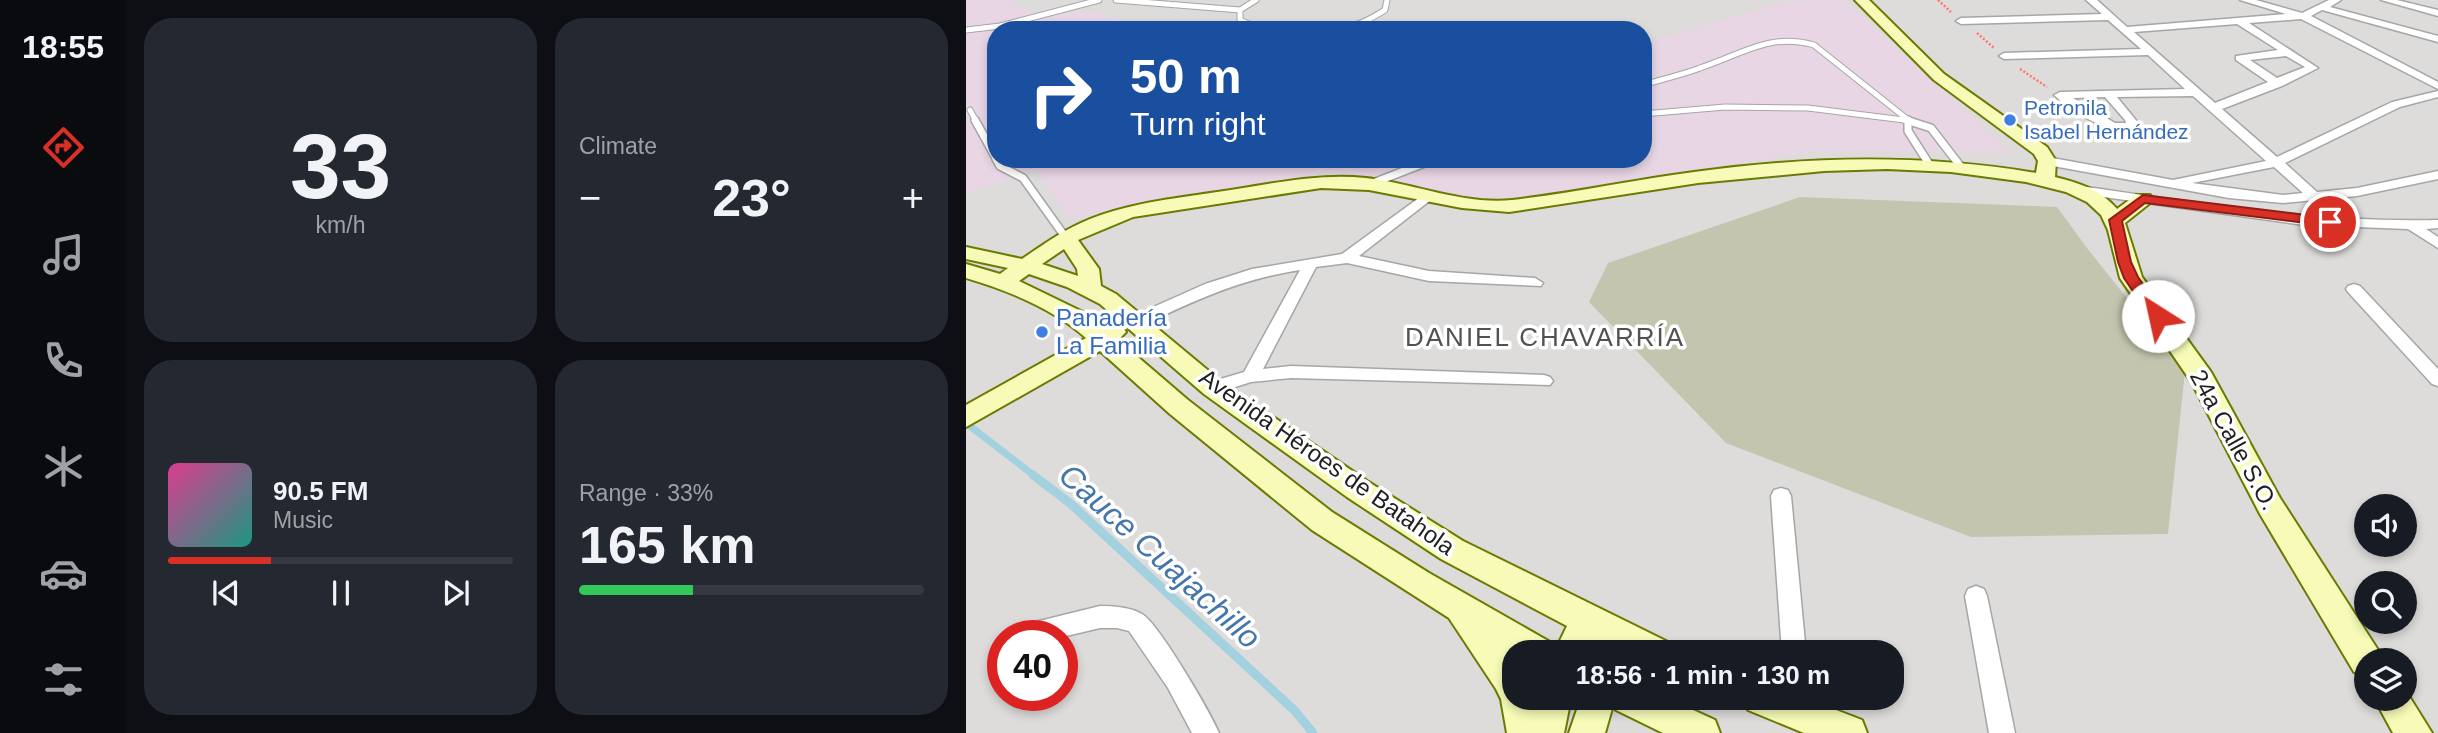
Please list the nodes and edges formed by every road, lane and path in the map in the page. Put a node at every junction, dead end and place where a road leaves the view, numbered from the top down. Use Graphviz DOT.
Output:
graph roads {
  1 [pos="1099,0"];
  2 [pos="1116,0"];
  3 [pos="1166,0"];
  4 [pos="1256,0"];
  5 [pos="1387,0"];
  6 [pos="1862,0"];
  7 [pos="2091,0"];
  8 [pos="2245,0"];
  9 [pos="2336,0"];
  10 [pos="2386,0"];
  11 [pos="1158,4"];
  12 [pos="2324,8"];
  13 [pos="1240,10"];
  14 [pos="2438,13"];
  15 [pos="2303,16"];
  16 [pos="2110,17"];
  17 [pos="1017,21"];
  18 [pos="1242,21"];
  19 [pos="1370,21"];
  20 [pos="1961,21"];
  21 [pos="2240,22"];
  22 [pos="987,29"];
  23 [pos="966,30"];
  24 [pos="2124,30"];
  25 [pos="2407,30"];
  26 [pos="2438,39"];
  27 [pos="2365,48"];
  28 [pos="2149,52"];
  29 [pos="2289,52"];
  30 [pos="2004,56"];
  31 [pos="1652,82"];
  32 [pos="2278,84"];
  33 [pos="2438,86"];
  34 [pos="2197,92"];
  35 [pos="2108,94"];
  36 [pos="2438,94"];
  37 [pos="2216,107"];
  38 [pos="970,110"];
  39 [pos="1652,113"];
  40 [pos="1908,120"];
  41 [pos="987,142"];
  42 [pos="2275,163"];
  43 [pos="1929,164"];
  44 [pos="1961,167"];
  45 [pos="1004,168"];
  46 [pos="1413,168"];
  47 [pos="2046,170"];
  48 [pos="2438,174"];
  49 [pos="1373,183"];
  50 [pos="2167,184"];
  51 [pos="2080,190"];
  52 [pos="2313,195"];
  53 [pos="1427,196"];
  54 [pos="2143,199"];
  55 [pos="2116,220"];
  56 [pos="2438,224"];
  57 [pos="2412,225"];
  58 [pos="1066,239"];
  59 [pos="2438,244"];
  60 [pos="966,253"];
  61 [pos="1347,258"];
  62 [pos="1311,263"];
  63 [pos="1026,265"];
  64 [pos="966,271"];
  65 [pos="1003,282"];
  66 [pos="1535,284"];
  67 [pos="1090,289"];
  68 [pos="2354,289"];
  69 [pos="1137,321"];
  70 [pos="1102,338"];
  71 [pos="1250,376"];
  72 [pos="2438,380"];
  73 [pos="1544,381"];
  74 [pos="1213,388"];
  75 [pos="973,413"];
  76 [pos="1781,496"];
  77 [pos="1976,596"];
  78 [pos="1459,608"];
  79 [pos="1586,620"];
  80 [pos="1078,622"];
  81 [pos="1515,640"];
  82 [pos="1577,640"];
  83 [pos="1612,640"];
  84 [pos="1793,640"];
  85 [pos="2358,648"];
  86 [pos="1502,669"];
  87 [pos="1520,710"];
  88 [pos="1551,710"];
  89 [pos="1594,710"];
  90 [pos="1653,710"];
  91 [pos="1805,710"];
  92 [pos="2400,711"];
  93 [pos="1206,733"];
  94 [pos="1525,733"];
  95 [pos="1546,733"];
  96 [pos="1587,733"];
  97 [pos="1702,733"];
  98 [pos="1849,733"];
  99 [pos="2003,733"];
  100 [pos="2414,733"];
  1 -- 17 [label="lane"];
  2 -- 11 [label="lane"];
  3 -- 11 [label="lane"];
  4 -- 13 [label="lane"];
  5 -- 19 [label="lane"];
  6 -- 47 [label="street"];
  7 -- 16 [label="street"];
  8 -- 15 [label="street"];
  9 -- 12 [label="street"];
  10 -- 14 [label="street"];
  11 -- 13 [label="lane"];
  12 -- 15 [label="street"];
  12 -- 25 [label="street"];
  13 -- 18 [label="lane"];
  15 -- 21 [label="street"];
  15 -- 27 [label="street"];
  16 -- 20 [label="street"];
  16 -- 24 [label="street"];
  21 -- 24 [label="street"];
  21 -- 29 [label="street"];
  22 -- 23 [label="lane"];
  24 -- 28 [label="street"];
  25 -- 26 [label="street"];
  25 -- 27 [label="street"];
  27 -- 33 [label="street"];
  28 -- 30 [label="street"];
  28 -- 34 [label="street"];
  29 -- 32 [label="street"];
  29 -- 32 [label="street"];
  31 -- 40 [label="lane"];
  32 -- 37 [label="street"];
  34 -- 35 [label="street"];
  34 -- 37 [label="street"];
  35 -- 35 [label="street"];
  36 -- 42 [label="street"];
  37 -- 42 [label="street"];
  38 -- 41 [label="lane"];
  39 -- 40 [label="lane"];
  40 -- 43 [label="lane"];
  40 -- 44 [label="lane"];
  42 -- 50 [label="street"];
  42 -- 52 [label="street"];
  43 -- 44 [label="street"];
  43 -- 53 [label="street"];
  44 -- 47 [label="street"];
  45 -- 58 [label="lane"];
  46 -- 49 [label="lane"];
  47 -- 50 [label="street"];
  47 -- 51 [label="street"];
  48 -- 52 [label="street"];
  49 -- 53 [label="street"];
  49 -- 58 [label="street"];
  50 -- 52 [label="street"];
  51 -- 54 [label="street"];
  51 -- 55 [label="street"];
  53 -- 61 [label="street"];
  54 -- 55 [label="street"];
  54 -- 57 [label="street"];
  55 -- 85 [label="street, 24a Calle S.O."];
  56 -- 57 [label="street"];
  57 -- 59 [label="street"];
  58 -- 63 [label="street"];
  58 -- 67 [label="street"];
  60 -- 63 [label="street, Avenida Héroes de Batahola"];
  61 -- 62 [label="street"];
  61 -- 66 [label="street"];
  62 -- 69 [label="street"];
  62 -- 71 [label="street"];
  63 -- 65 [label="street"];
  63 -- 67 [label="street, Avenida Héroes de Batahola"];
  64 -- 65 [label="street, Avenida Héroes de Batahola"];
  65 -- 70 [label="street, Avenida Héroes de Batahola"];
  67 -- 69 [label="street, Avenida Héroes de Batahola"];
  68 -- 72 [label="street"];
  69 -- 70 [label="street"];
  69 -- 74 [label="street, Avenida Héroes de Batahola"];
  70 -- 75 [label="street"];
  70 -- 78 [label="street, Avenida Héroes de Batahola"];
  71 -- 73 [label="street"];
  71 -- 74 [label="street"];
  74 -- 79 [label="street, Avenida Héroes de Batahola"];
  76 -- 84 [label="street"];
  77 -- 99 [label="street"];
  78 -- 81 [label="street, Avenida Héroes de Batahola"];
  78 -- 86 [label="street"];
  79 -- 82 [label="street"];
  79 -- 83 [label="street, Avenida Héroes de Batahola"];
  80 -- 93 [label="street"];
  87 -- 94 [label="street"];
  88 -- 95 [label="street"];
  89 -- 96 [label="street"];
  90 -- 97 [label="street"];
  91 -- 98 [label="street"];
  92 -- 100 [label="street"];
}
